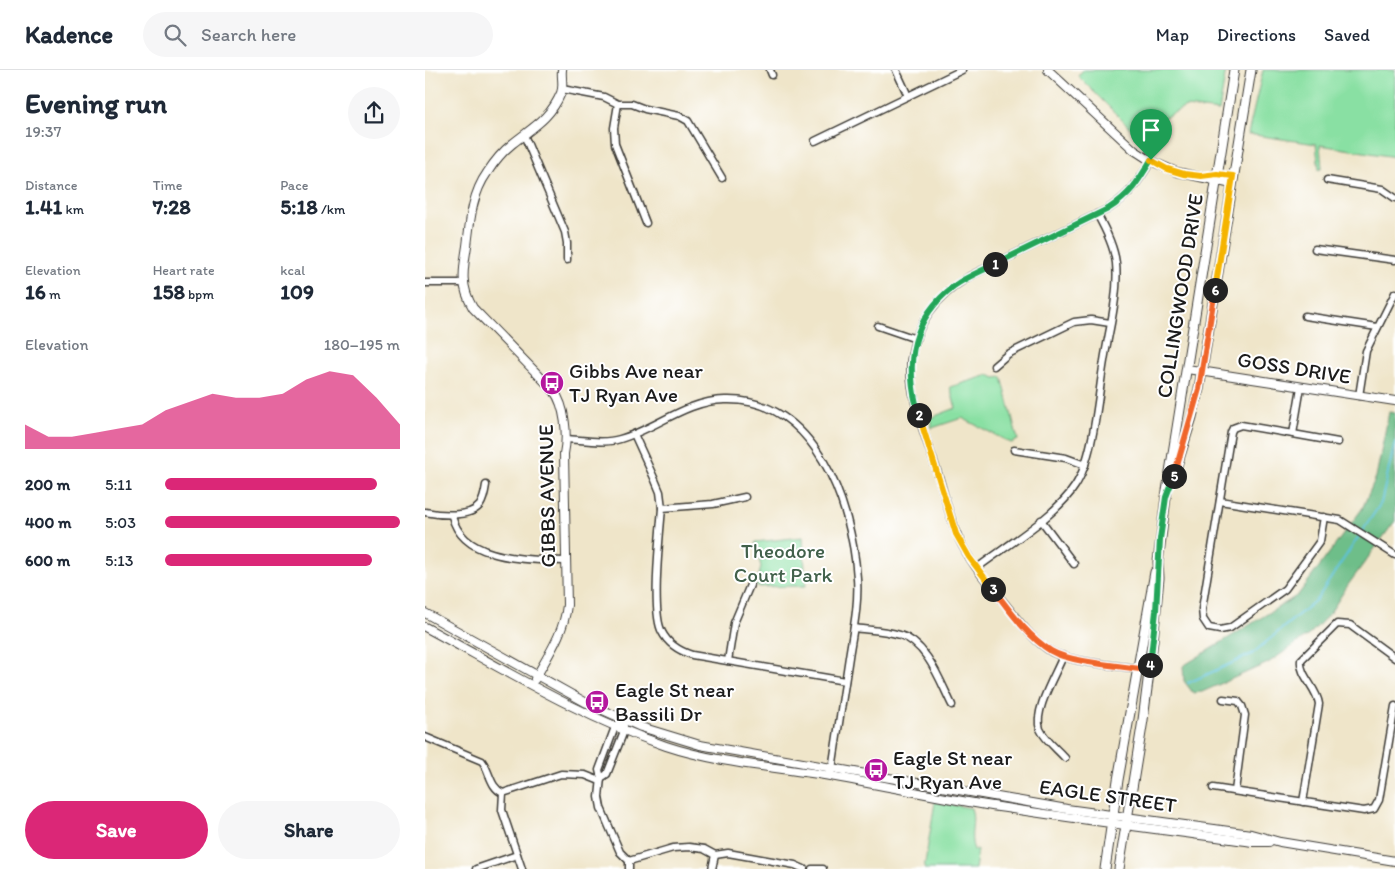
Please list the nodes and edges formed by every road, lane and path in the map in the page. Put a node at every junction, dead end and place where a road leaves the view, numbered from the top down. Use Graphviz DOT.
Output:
graph roads {
  1 [pos="562,70"];
  2 [pos="896,70"];
  3 [pos="963,70"];
  4 [pos="1049,70"];
  5 [pos="1234,70"];
  6 [pos="1251,70"];
  7 [pos="562,89"];
  8 [pos="908,96"];
  9 [pos="618,104"];
  10 [pos="524,135"];
  11 [pos="815,141"];
  12 [pos="1151,160"];
  13 [pos="722,178"];
  14 [pos="1216,178"];
  15 [pos="1233,180"];
  16 [pos="1327,180"];
  17 [pos="1395,198"];
  18 [pos="1097,214"];
  19 [pos="646,223"];
  20 [pos="1315,249"];
  21 [pos="567,260"];
  22 [pos="1395,260"];
  23 [pos="425,283"];
  24 [pos="463,283"];
  25 [pos="1395,292"];
  26 [pos="1305,316"];
  27 [pos="1110,323"];
  28 [pos="878,326"];
  29 [pos="1377,327"];
  30 [pos="916,339"];
  31 [pos="994,366"];
  32 [pos="1187,369"];
  33 [pos="1202,371"];
  34 [pos="1301,387"];
  35 [pos="1359,396"];
  36 [pos="1395,401"];
  37 [pos="634,434"];
  38 [pos="1293,434"];
  39 [pos="567,439"];
  40 [pos="1338,442"];
  41 [pos="1014,450"];
  42 [pos="1085,465"];
  43 [pos="486,485"];
  44 [pos="745,496"];
  45 [pos="1166,497"];
  46 [pos="1220,501"];
  47 [pos="662,508"];
  48 [pos="425,512"];
  49 [pos="453,516"];
  50 [pos="1324,517"];
  51 [pos="1041,520"];
  52 [pos="1395,555"];
  53 [pos="566,561"];
  54 [pos="1158,562"];
  55 [pos="1074,564"];
  56 [pos="977,568"];
  57 [pos="750,586"];
  58 [pos="425,614"];
  59 [pos="425,626"];
  60 [pos="853,628"];
  61 [pos="1063,656"];
  62 [pos="1395,658"];
  63 [pos="727,661"];
  64 [pos="1139,669"];
  65 [pos="1149,670"];
  66 [pos="537,676"];
  67 [pos="845,681"];
  68 [pos="532,685"];
  69 [pos="1223,698"];
  70 [pos="953,705"];
  71 [pos="1395,706"];
  72 [pos="623,720"];
  73 [pos="615,727"];
  74 [pos="625,731"];
  75 [pos="425,737"];
  76 [pos="1392,740"];
  77 [pos="1065,758"];
  78 [pos="832,768"];
  79 [pos="831,776"];
  80 [pos="600,779"];
  81 [pos="1213,788"];
  82 [pos="1235,791"];
  83 [pos="503,793"];
  84 [pos="1303,802"];
  85 [pos="1113,821"];
  86 [pos="1127,822"];
  87 [pos="517,855"];
  88 [pos="715,855"];
  89 [pos="629,861"];
  90 [pos="1395,861"];
  91 [pos="476,869"];
  92 [pos="522,869"];
  93 [pos="629,869"];
  94 [pos="713,869"];
  95 [pos="804,869"];
  96 [pos="812,869"];
  97 [pos="823,869"];
  98 [pos="1105,869"];
  99 [pos="1119,869"];
  1 -- 7 [label="street, GIBBS AVENUE"];
  2 -- 8 [label="street"];
  3 -- 8 [label="street"];
  4 -- 12 [label="street"];
  5 -- 14 [label="main road, COLLINGWOOD DRIVE"];
  6 -- 15 [label="main road, COLLINGWOOD DRIVE"];
  7 -- 9 [label="street"];
  7 -- 10 [label="street, GIBBS AVENUE"];
  8 -- 11 [label="street"];
  9 -- 13 [label="street"];
  9 -- 19 [label="street"];
  10 -- 21 [label="street"];
  10 -- 24 [label="street, GIBBS AVENUE"];
  12 -- 14 [label="street"];
  12 -- 18 [label="street"];
  14 -- 15 [label="street"];
  14 -- 32 [label="main road, COLLINGWOOD DRIVE"];
  15 -- 33 [label="main road, COLLINGWOOD DRIVE"];
  16 -- 17 [label="street"];
  18 -- 27 [label="street"];
  18 -- 30 [label="street"];
  20 -- 22 [label="street"];
  23 -- 24 [label="street"];
  24 -- 39 [label="street, GIBBS AVENUE"];
  25 -- 29 [label="street"];
  26 -- 29 [label="street"];
  27 -- 31 [label="street"];
  27 -- 42 [label="street"];
  28 -- 30 [label="street"];
  29 -- 35 [label="street"];
  30 -- 56 [label="street"];
  32 -- 33 [label="street, GOSS DRIVE"];
  32 -- 45 [label="main road, COLLINGWOOD DRIVE"];
  33 -- 34 [label="street, GOSS DRIVE"];
  33 -- 45 [label="main road, COLLINGWOOD DRIVE"];
  34 -- 35 [label="street, GOSS DRIVE"];
  34 -- 38 [label="street"];
  35 -- 36 [label="street, GOSS DRIVE"];
  37 -- 39 [label="street"];
  37 -- 47 [label="street"];
  37 -- 60 [label="street"];
  38 -- 40 [label="street"];
  38 -- 46 [label="street"];
  39 -- 53 [label="street, GIBBS AVENUE"];
  41 -- 42 [label="street"];
  42 -- 51 [label="street"];
  43 -- 49 [label="street"];
  44 -- 47 [label="street"];
  45 -- 54 [label="main road, COLLINGWOOD DRIVE"];
  46 -- 50 [label="street"];
  46 -- 50 [label="street"];
  47 -- 63 [label="street"];
  48 -- 49 [label="street"];
  49 -- 53 [label="street"];
  50 -- 52 [label="street"];
  51 -- 55 [label="street"];
  51 -- 56 [label="street"];
  53 -- 66 [label="street, GIBBS AVENUE"];
  54 -- 64 [label="main road, COLLINGWOOD DRIVE"];
  54 -- 65 [label="main road, COLLINGWOOD DRIVE"];
  56 -- 61 [label="street"];
  57 -- 63 [label="street"];
  58 -- 66 [label="street, EAGLE STREET"];
  59 -- 68 [label="street, EAGLE STREET"];
  60 -- 67 [label="street"];
  60 -- 70 [label="street"];
  61 -- 64 [label="street"];
  61 -- 77 [label="street"];
  62 -- 84 [label="street"];
  63 -- 67 [label="street"];
  64 -- 65 [label="street"];
  64 -- 85 [label="main road, COLLINGWOOD DRIVE"];
  65 -- 86 [label="main road, COLLINGWOOD DRIVE"];
  66 -- 68 [label="street, GIBBS AVENUE"];
  66 -- 72 [label="street, EAGLE STREET"];
  67 -- 78 [label="street"];
  68 -- 73 [label="street, EAGLE STREET"];
  69 -- 82 [label="street"];
  71 -- 76 [label="street"];
  72 -- 73 [label="street"];
  72 -- 74 [label="street"];
  72 -- 78 [label="street, EAGLE STREET"];
  73 -- 74 [label="street, EAGLE STREET"];
  73 -- 80 [label="street"];
  74 -- 79 [label="street, EAGLE STREET"];
  74 -- 80 [label="street"];
  75 -- 83 [label="street"];
  76 -- 84 [label="street"];
  78 -- 79 [label="street"];
  78 -- 85 [label="street, EAGLE STREET"];
  79 -- 85 [label="street, EAGLE STREET"];
  80 -- 83 [label="street"];
  80 -- 89 [label="street"];
  81 -- 82 [label="street"];
  82 -- 84 [label="street"];
  83 -- 87 [label="street"];
  85 -- 86 [label="street, EAGLE STREET"];
  85 -- 98 [label="main road, COLLINGWOOD DRIVE"];
  86 -- 90 [label="street, EAGLE STREET"];
  86 -- 99 [label="main road, COLLINGWOOD DRIVE"];
  87 -- 91 [label="street"];
  87 -- 92 [label="street"];
  88 -- 89 [label="street"];
  88 -- 94 [label="street"];
  88 -- 95 [label="street"];
  89 -- 93 [label="street"];
  96 -- 97 [label="street"];
}
